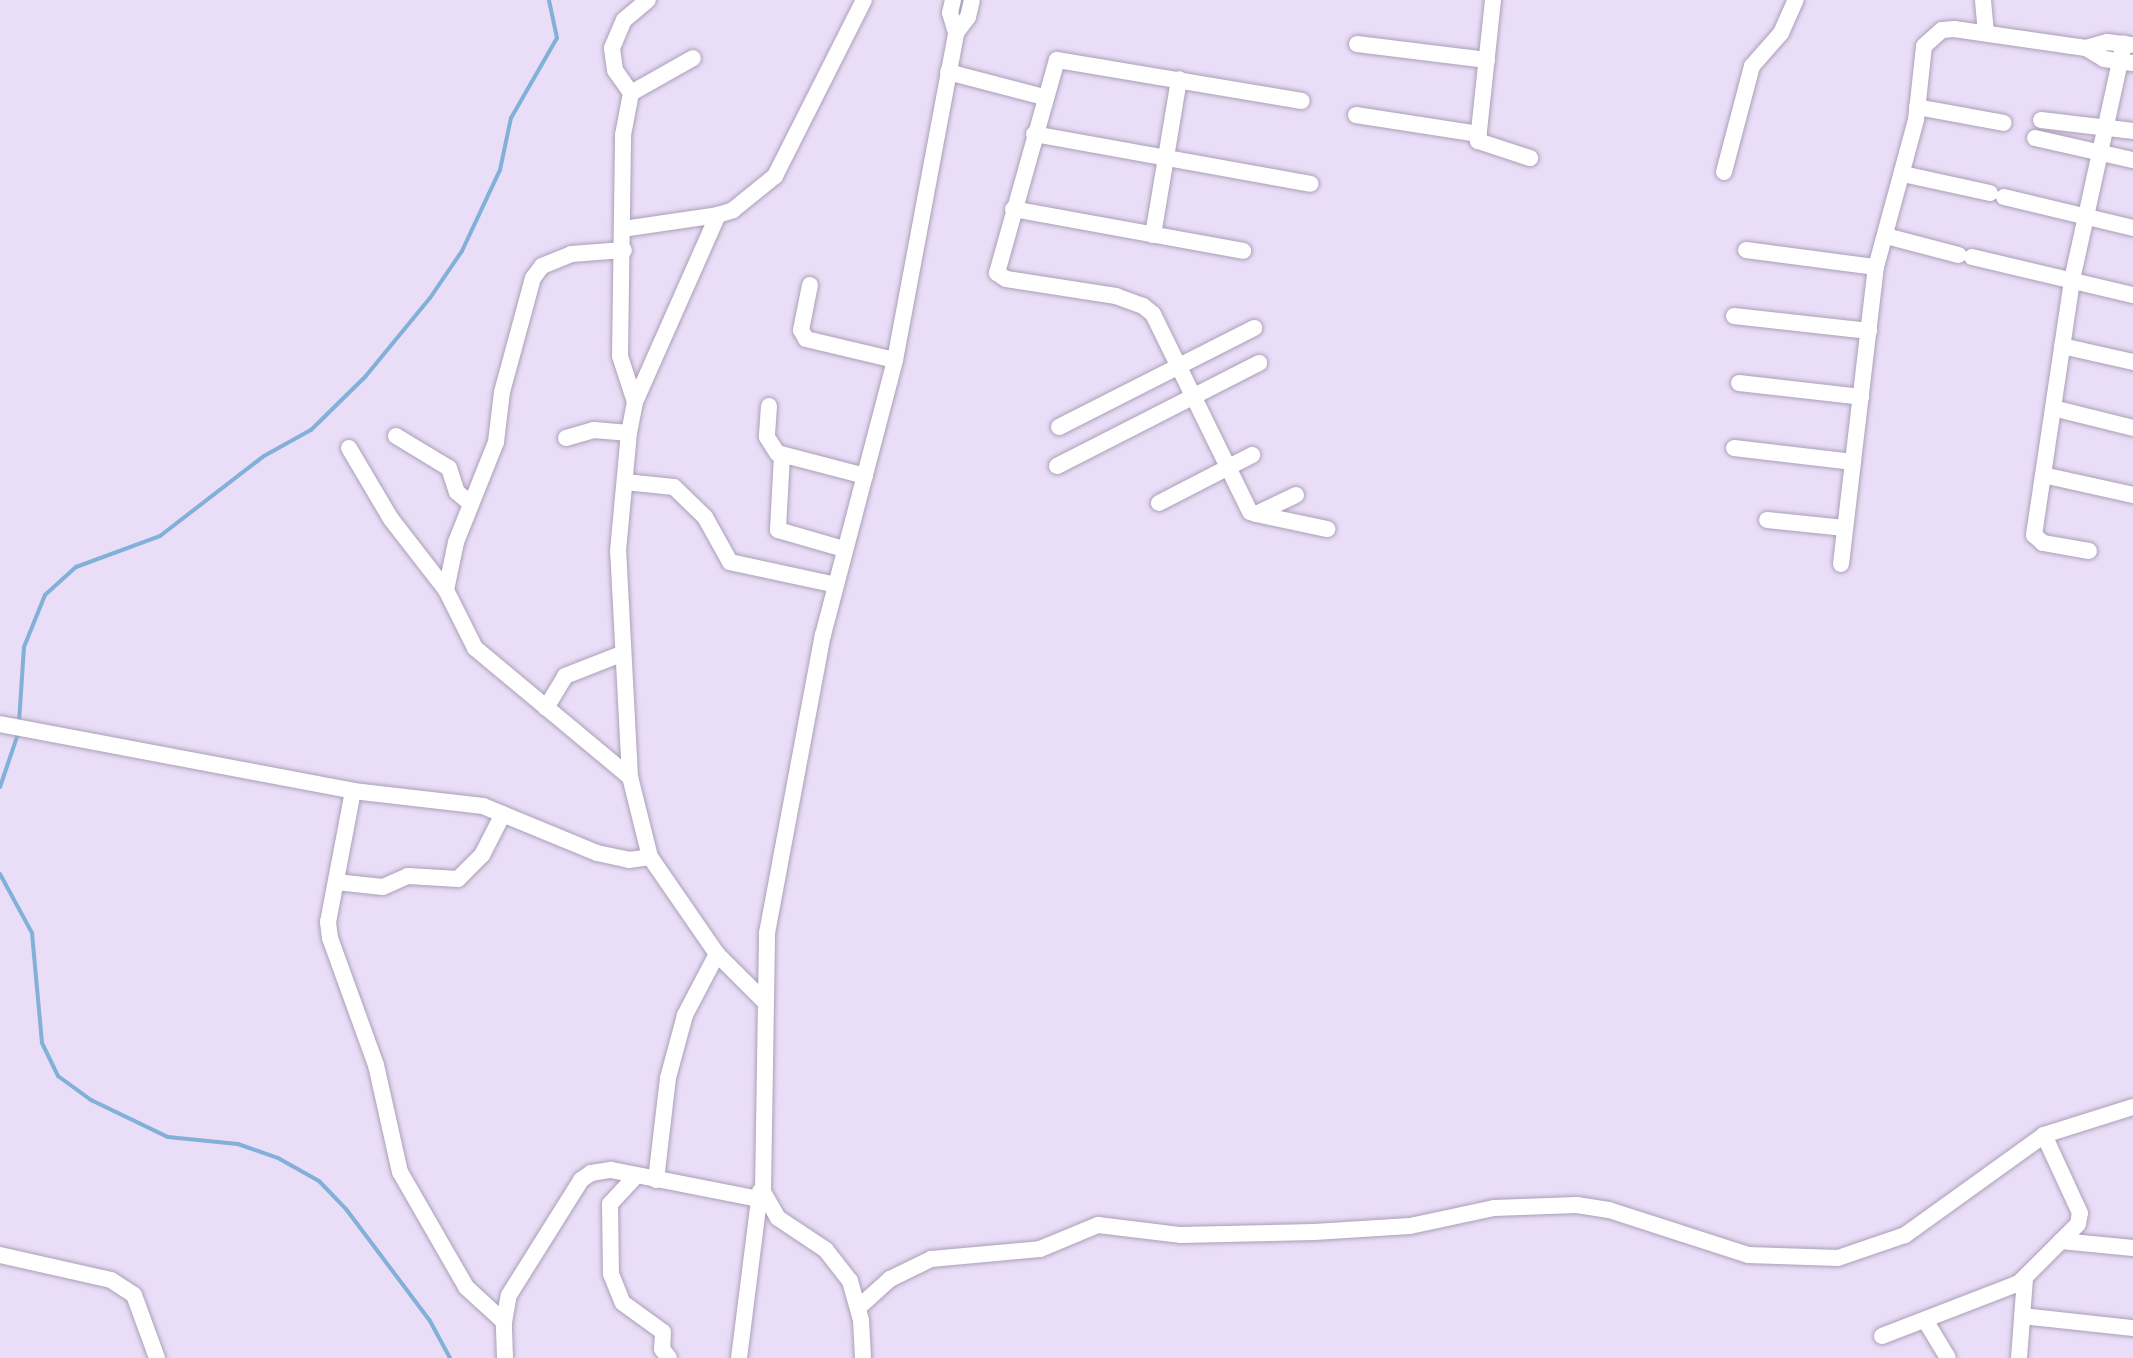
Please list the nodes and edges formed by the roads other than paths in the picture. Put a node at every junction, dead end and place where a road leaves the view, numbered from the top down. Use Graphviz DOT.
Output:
graph roads {
  1 [pos="648,0"];
  2 [pos="864,0"];
  3 [pos="953,0"];
  4 [pos="972,0"];
  5 [pos="1493,0"];
  6 [pos="1796,0"];
  7 [pos="1983,0"];
  8 [pos="956,33"];
  9 [pos="1986,33"];
  10 [pos="1357,44"];
  11 [pos="2128,45"];
  12 [pos="2086,48"];
  13 [pos="693,58"];
  14 [pos="1487,60"];
  15 [pos="2127,62"];
  16 [pos="948,72"];
  17 [pos="1179,79"];
  18 [pos="631,93"];
  19 [pos="1044,97"];
  20 [pos="1302,101"];
  21 [pos="1917,107"];
  22 [pos="1356,115"];
  23 [pos="2041,120"];
  24 [pos="2004,123"];
  25 [pos="2109,128"];
  26 [pos="2133,131"];
  27 [pos="1034,134"];
  28 [pos="1479,134"];
  29 [pos="2035,138"];
  30 [pos="2101,153"];
  31 [pos="1530,158"];
  32 [pos="1166,159"];
  33 [pos="2133,160"];
  34 [pos="1724,172"];
  35 [pos="1903,174"];
  36 [pos="1311,184"];
  37 [pos="1013,209"];
  38 [pos="718,215"];
  39 [pos="2085,217"];
  40 [pos="2133,228"];
  41 [pos="623,229"];
  42 [pos="1153,235"];
  43 [pos="1886,236"];
  44 [pos="624,250"];
  45 [pos="1746,250"];
  46 [pos="1243,251"];
  47 [pos="1876,267"];
  48 [pos="2072,280"];
  49 [pos="810,285"];
  50 [pos="2133,295"];
  51 [pos="1734,316"];
  52 [pos="1254,328"];
  53 [pos="1869,331"];
  54 [pos="2062,346"];
  55 [pos="895,360"];
  56 [pos="2133,362"];
  57 [pos="1259,363"];
  58 [pos="1179,367"];
  59 [pos="1739,383"];
  60 [pos="1193,397"];
  61 [pos="1861,397"];
  62 [pos="635,402"];
  63 [pos="769,406"];
  64 [pos="2053,408"];
  65 [pos="1059,427"];
  66 [pos="2133,428"];
  67 [pos="629,433"];
  68 [pos="396,436"];
  69 [pos="566,438"];
  70 [pos="349,448"];
  71 [pos="1734,448"];
  72 [pos="782,455"];
  73 [pos="1252,455"];
  74 [pos="1853,462"];
  75 [pos="1057,466"];
  76 [pos="1227,469"];
  77 [pos="2043,475"];
  78 [pos="865,476"];
  79 [pos="625,482"];
  80 [pos="1296,495"];
  81 [pos="2133,495"];
  82 [pos="1159,503"];
  83 [pos="471,504"];
  84 [pos="1256,514"];
  85 [pos="1767,520"];
  86 [pos="1845,528"];
  87 [pos="1327,529"];
  88 [pos="844,549"];
  89 [pos="2089,551"];
  90 [pos="1841,564"];
  91 [pos="836,585"];
  92 [pos="446,590"];
  93 [pos="621,654"];
  94 [pos="546,708"];
  95 [pos="1,723"];
  96 [pos="630,777"];
  97 [pos="353,791"];
  98 [pos="503,814"];
  99 [pos="650,857"];
  100 [pos="336,882"];
  101 [pos="717,954"];
  102 [pos="763,1000"];
  103 [pos="2133,1107"];
  104 [pos="2044,1135"];
  105 [pos="763,1174"];
  106 [pos="636,1176"];
  107 [pos="656,1180"];
  108 [pos="759,1199"];
  109 [pos="2061,1241"];
  110 [pos="2133,1248"];
  111 [pos="0,1255"];
  112 [pos="2025,1278"];
  113 [pos="859,1307"];
  114 [pos="2022,1316"];
  115 [pos="1925,1320"];
  116 [pos="504,1322"];
  117 [pos="2133,1328"];
  118 [pos="1882,1336"];
  119 [pos="157,1358"];
  120 [pos="505,1358"];
  121 [pos="669,1358"];
  122 [pos="739,1358"];
  123 [pos="863,1358"];
  124 [pos="1948,1358"];
  125 [pos="2019,1358"];
  1 -- 18 [label="street"];
  2 -- 38 [label="street"];
  3 -- 8 [label="street"];
  4 -- 8 [label="street"];
  5 -- 14 [label="street"];
  6 -- 34 [label="street"];
  7 -- 9 [label="street"];
  8 -- 16 [label="street"];
  9 -- 12 [label="street"];
  9 -- 21 [label="street"];
  10 -- 14 [label="street"];
  11 -- 12 [label="street"];
  11 -- 15 [label="street"];
  12 -- 15 [label="street"];
  13 -- 18 [label="street"];
  14 -- 28 [label="street"];
  15 -- 25 [label="street"];
  16 -- 19 [label="street"];
  16 -- 55 [label="street"];
  17 -- 19 [label="street"];
  17 -- 20 [label="street"];
  17 -- 32 [label="street"];
  18 -- 41 [label="street"];
  19 -- 27 [label="street"];
  21 -- 24 [label="street"];
  21 -- 35 [label="street"];
  22 -- 28 [label="street"];
  23 -- 25 [label="street"];
  25 -- 26 [label="street"];
  25 -- 30 [label="street"];
  27 -- 32 [label="street"];
  27 -- 37 [label="street"];
  28 -- 31 [label="street"];
  29 -- 30 [label="street"];
  30 -- 33 [label="street"];
  30 -- 39 [label="street"];
  32 -- 36 [label="street"];
  32 -- 42 [label="street"];
  35 -- 39 [label="street"];
  35 -- 43 [label="street"];
  37 -- 42 [label="street"];
  37 -- 58 [label="street"];
  38 -- 41 [label="street"];
  38 -- 62 [label="street"];
  39 -- 40 [label="street"];
  39 -- 48 [label="street"];
  41 -- 44 [label="street"];
  42 -- 46 [label="street"];
  43 -- 47 [label="street"];
  43 -- 48 [label="street"];
  44 -- 62 [label="street"];
  44 -- 83 [label="street"];
  45 -- 47 [label="street"];
  47 -- 53 [label="street"];
  48 -- 50 [label="street"];
  48 -- 54 [label="street"];
  49 -- 55 [label="street"];
  51 -- 53 [label="street"];
  52 -- 58 [label="street"];
  53 -- 61 [label="street"];
  54 -- 56 [label="street"];
  54 -- 64 [label="street"];
  55 -- 78 [label="street"];
  57 -- 60 [label="street"];
  58 -- 60 [label="street"];
  58 -- 65 [label="street"];
  59 -- 61 [label="street"];
  60 -- 75 [label="street"];
  60 -- 76 [label="street"];
  61 -- 74 [label="street"];
  62 -- 67 [label="street"];
  63 -- 72 [label="street"];
  64 -- 66 [label="street"];
  64 -- 77 [label="street"];
  67 -- 69 [label="street"];
  67 -- 79 [label="street"];
  68 -- 83 [label="street"];
  70 -- 92 [label="street"];
  71 -- 74 [label="street"];
  72 -- 78 [label="street"];
  72 -- 88 [label="street"];
  73 -- 76 [label="street"];
  74 -- 86 [label="street"];
  76 -- 82 [label="street"];
  76 -- 84 [label="street"];
  77 -- 81 [label="street"];
  77 -- 89 [label="street"];
  78 -- 88 [label="street"];
  79 -- 91 [label="street"];
  79 -- 93 [label="street"];
  80 -- 84 [label="street"];
  83 -- 92 [label="street"];
  84 -- 87 [label="street"];
  85 -- 86 [label="street"];
  86 -- 90 [label="street"];
  88 -- 91 [label="street"];
  91 -- 102 [label="street"];
  92 -- 94 [label="street"];
  93 -- 94 [label="street"];
  93 -- 96 [label="street"];
  94 -- 96 [label="street"];
  95 -- 97 [label="street"];
  96 -- 99 [label="street"];
  97 -- 98 [label="street"];
  97 -- 100 [label="street"];
  98 -- 99 [label="street"];
  98 -- 100 [label="street"];
  99 -- 101 [label="street"];
  100 -- 116 [label="street"];
  101 -- 102 [label="street"];
  101 -- 107 [label="street"];
  102 -- 105 [label="street"];
  103 -- 104 [label="street"];
  104 -- 109 [label="street"];
  104 -- 113 [label="street"];
  105 -- 108 [label="street"];
  105 -- 113 [label="street"];
  106 -- 107 [label="street"];
  106 -- 116 [label="street"];
  106 -- 121 [label="street"];
  107 -- 108 [label="street"];
  108 -- 122 [label="street"];
  109 -- 110 [label="street"];
  109 -- 112 [label="street"];
  111 -- 119 [label="street"];
  112 -- 114 [label="street"];
  112 -- 115 [label="street"];
  113 -- 123 [label="street"];
  114 -- 117 [label="street"];
  114 -- 125 [label="street"];
  115 -- 118 [label="street"];
  115 -- 124 [label="street"];
  116 -- 120 [label="street"];
}
